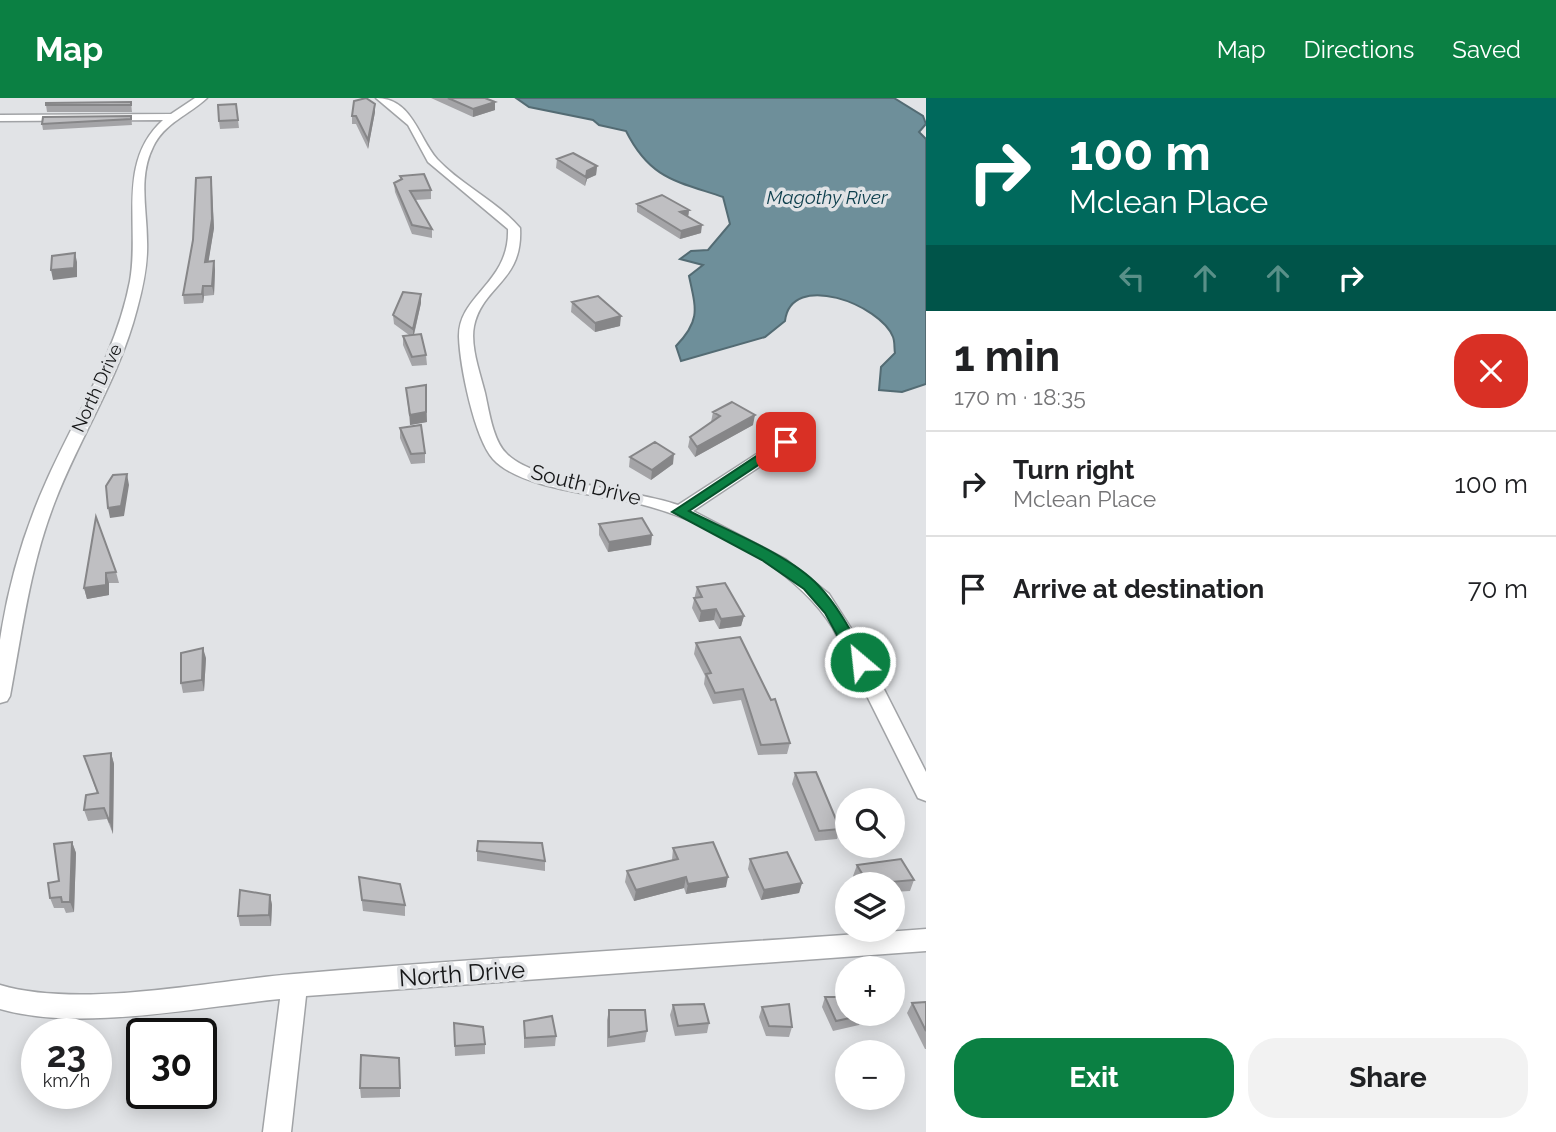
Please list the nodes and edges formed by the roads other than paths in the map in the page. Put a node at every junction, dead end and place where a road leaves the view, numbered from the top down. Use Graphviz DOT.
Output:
graph roads {
  1 [pos="202,98"];
  2 [pos="381,98"];
  3 [pos="174,117"];
  4 [pos="0,118"];
  5 [pos="786,442"];
  6 [pos="679,512"];
  7 [pos="0,696"];
  8 [pos="926,792"];
  9 [pos="926,940"];
  10 [pos="295,985"];
  11 [pos="0,998"];
  12 [pos="277,1132"];
  1 -- 3 [label="street, North Drive"];
  2 -- 6 [label="street, South Drive"];
  3 -- 4 [label="street"];
  3 -- 7 [label="street, North Drive"];
  5 -- 6 [label="street"];
  6 -- 8 [label="street, South Drive"];
  9 -- 10 [label="street, North Drive"];
  10 -- 11 [label="street, North Drive"];
  10 -- 12 [label="street"];
}
